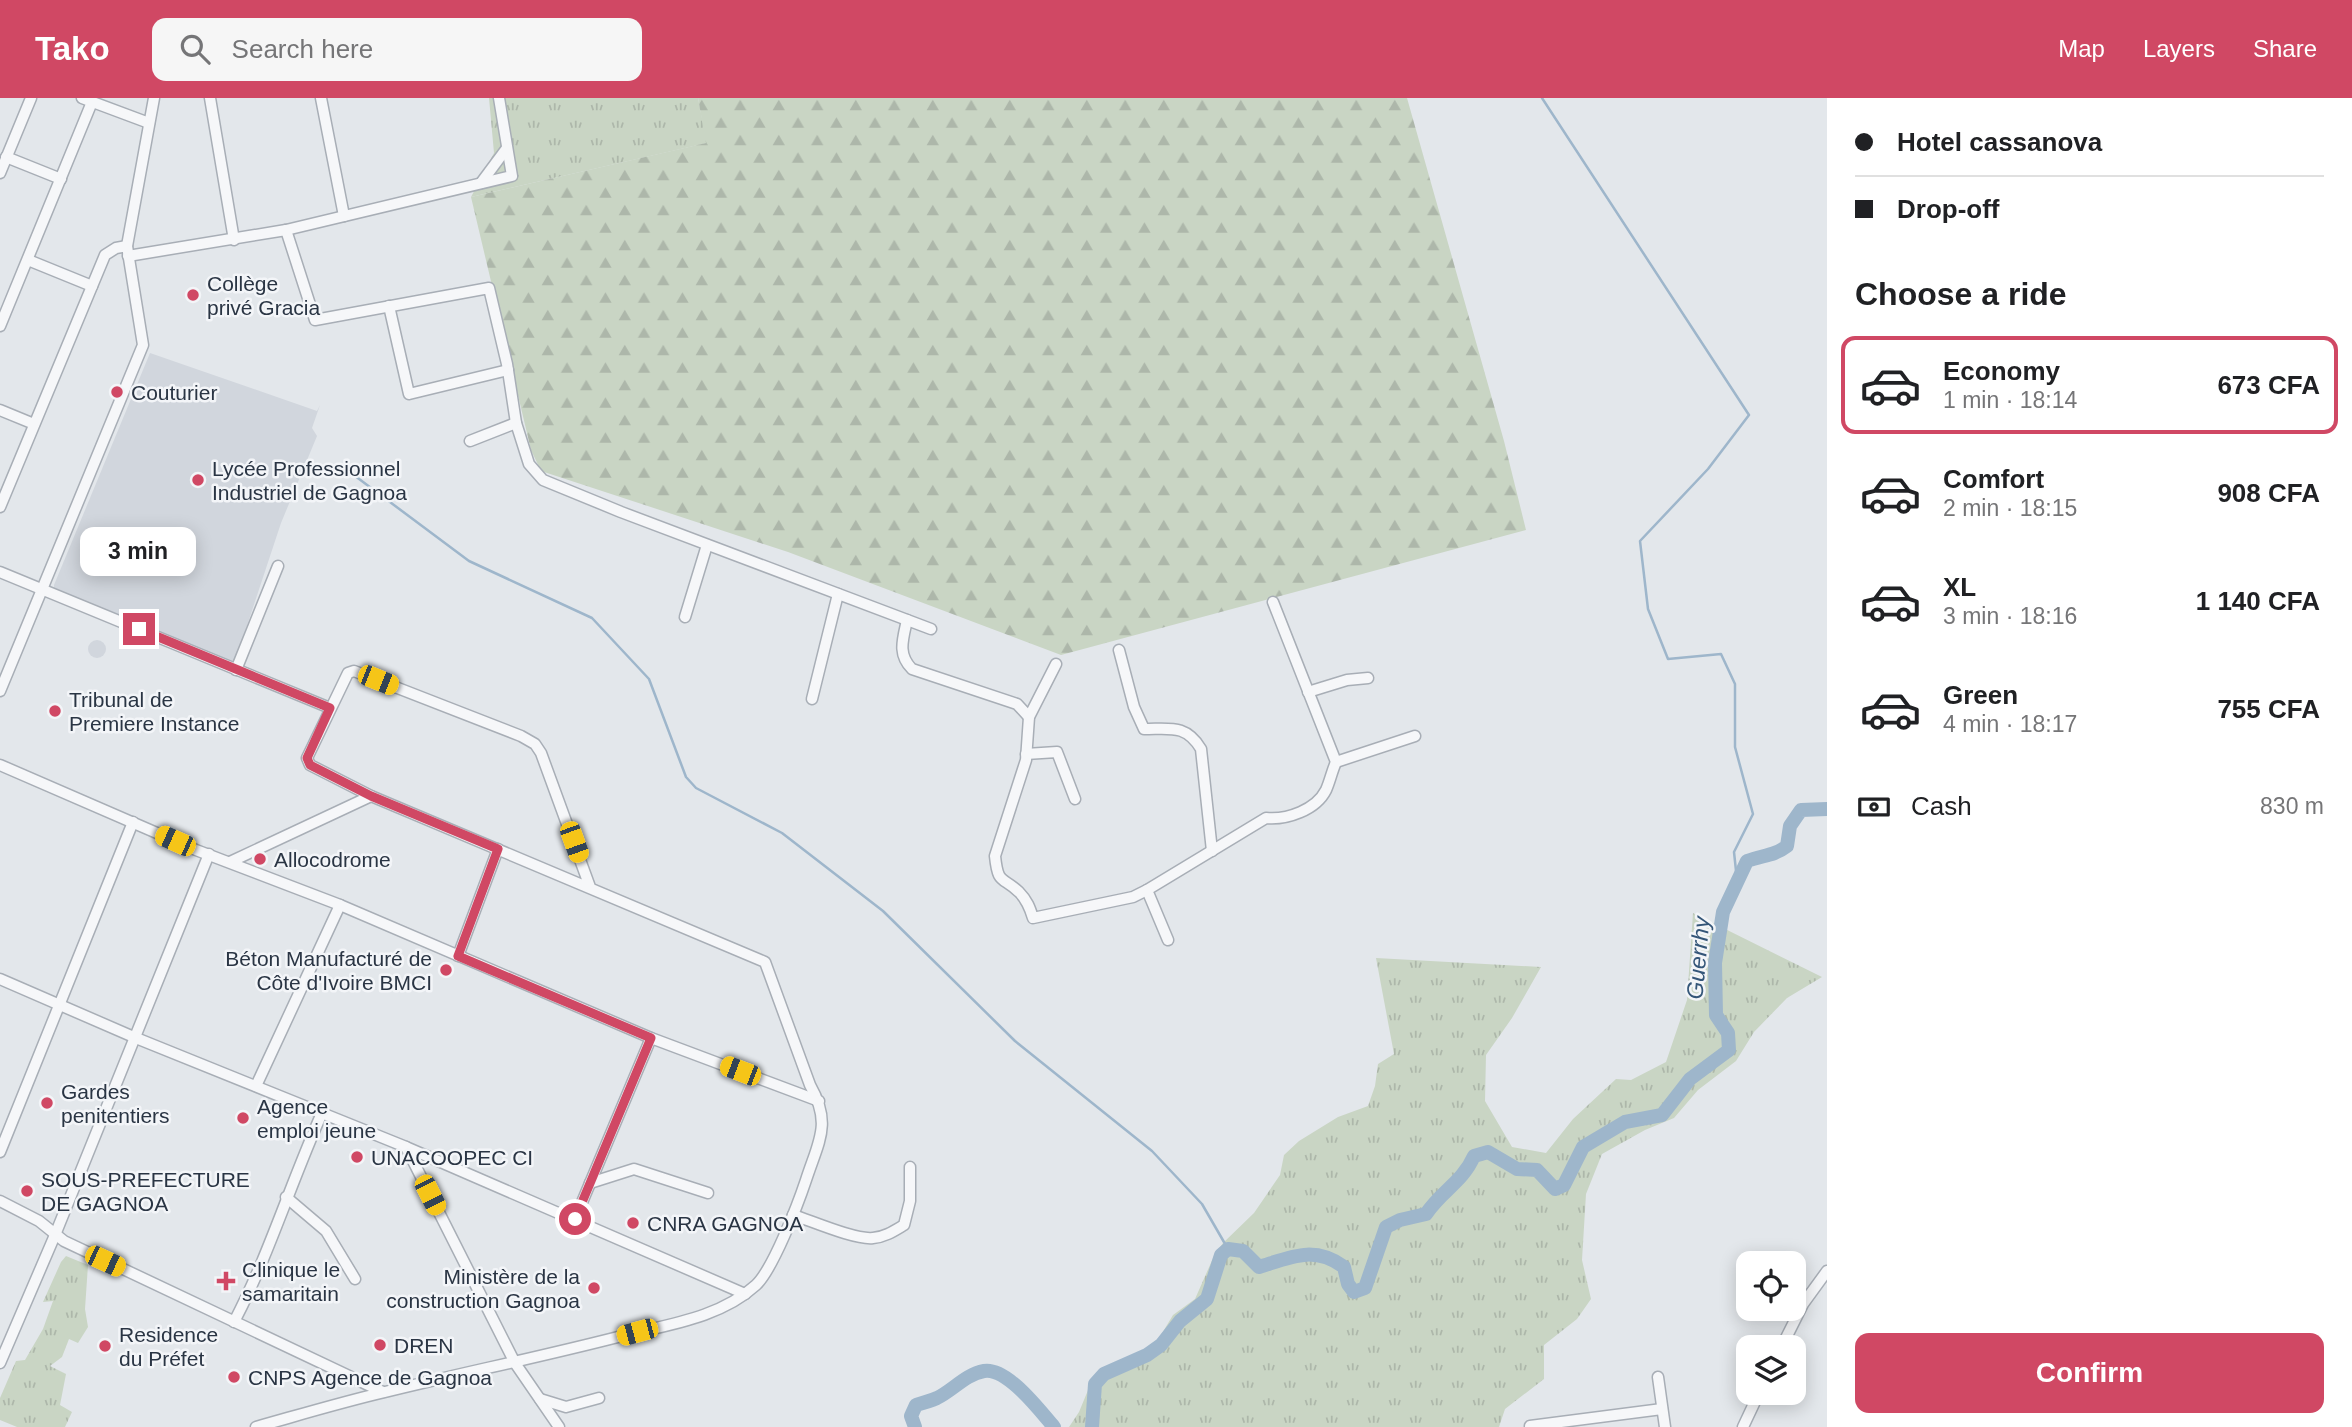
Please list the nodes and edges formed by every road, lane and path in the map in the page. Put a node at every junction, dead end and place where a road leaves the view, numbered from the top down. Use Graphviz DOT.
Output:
graph roads {
  1 [pos="31,98"];
  2 [pos="153,98"];
  3 [pos="210,98"];
  4 [pos="321,98"];
  5 [pos="499,98"];
  6 [pos="87,100"];
  7 [pos="149,123"];
  8 [pos="507,148"];
  9 [pos="6,157"];
  10 [pos="0,173"];
  11 [pos="61,179"];
  12 [pos="480,184"];
  13 [pos="344,215"];
  14 [pos="286,230"];
  15 [pos="234,240"];
  16 [pos="127,251"];
  17 [pos="27,260"];
  18 [pos="92,286"];
  19 [pos="389,306"];
  20 [pos="0,324"];
  21 [pos="508,370"];
  22 [pos="0,410"];
  23 [pos="516,423"];
  24 [pos="34,424"];
  25 [pos="470,441"];
  26 [pos="0,507"];
  27 [pos="707,545"];
  28 [pos="278,566"];
  29 [pos="0,572"];
  30 [pos="42,589"];
  31 [pos="838,594"];
  32 [pos="1273,602"];
  33 [pos="685,617"];
  34 [pos="907,620"];
  35 [pos="931,629"];
  36 [pos="1119,650"];
  37 [pos="1056,664"];
  38 [pos="236,670"];
  39 [pos="1368,678"];
  40 [pos="0,691"];
  41 [pos="1308,692"];
  42 [pos="812,699"];
  43 [pos="330,708"];
  44 [pos="1029,717"];
  45 [pos="1415,736"];
  46 [pos="1026,754"];
  47 [pos="1336,762"];
  48 [pos="0,765"];
  49 [pos="371,796"];
  50 [pos="1075,799"];
  51 [pos="133,822"];
  52 [pos="498,849"];
  53 [pos="1212,851"];
  54 [pos="209,854"];
  55 [pos="230,862"];
  56 [pos="590,887"];
  57 [pos="1147,890"];
  58 [pos="340,905"];
  59 [pos="1168,940"];
  60 [pos="458,956"];
  61 [pos="0,979"];
  62 [pos="60,1005"];
  63 [pos="136,1038"];
  64 [pos="651,1038"];
  65 [pos="256,1086"];
  66 [pos="819,1101"];
  67 [pos="322,1113"];
  68 [pos="406,1147"];
  69 [pos="0,1152"];
  70 [pos="910,1167"];
  71 [pos="590,1183"];
  72 [pos="708,1193"];
  73 [pos="286,1197"];
  74 [pos="0,1202"];
  75 [pos="793,1214"];
  76 [pos="575,1219"];
  77 [pos="55,1235"];
  78 [pos="1827,1271"];
  79 [pos="355,1279"];
  80 [pos="745,1294"];
  81 [pos="234,1322"];
  82 [pos="1788,1335"];
  83 [pos="0,1363"];
  84 [pos="515,1363"];
  85 [pos="1658,1377"];
  86 [pos="383,1392"];
  87 [pos="599,1398"];
  88 [pos="540,1399"];
  89 [pos="1753,1405"];
  90 [pos="1662,1409"];
  91 [pos="1593,1423"];
  92 [pos="1530,1426"];
  93 [pos="257,1427"];
  94 [pos="559,1427"];
  95 [pos="1665,1427"];
  96 [pos="1743,1427"];
  1 -- 9 [label="street"];
  2 -- 7 [label="street"];
  3 -- 15 [label="street"];
  4 -- 13 [label="street"];
  5 -- 8 [label="street"];
  6 -- 7 [label="street"];
  6 -- 11 [label="street"];
  7 -- 16 [label="street"];
  8 -- 12 [label="street"];
  8 -- 12 [label="street"];
  9 -- 10 [label="street"];
  9 -- 11 [label="street"];
  11 -- 17 [label="street"];
  12 -- 13 [label="street"];
  13 -- 14 [label="street"];
  14 -- 15 [label="street"];
  14 -- 19 [label="street"];
  15 -- 16 [label="street"];
  16 -- 18 [label="street"];
  16 -- 30 [label="street"];
  17 -- 18 [label="street"];
  17 -- 20 [label="street"];
  18 -- 24 [label="street"];
  19 -- 21 [label="street"];
  19 -- 21 [label="street"];
  21 -- 23 [label="street"];
  22 -- 24 [label="street"];
  23 -- 25 [label="street"];
  23 -- 27 [label="street"];
  24 -- 26 [label="street"];
  27 -- 31 [label="street"];
  27 -- 33 [label="street"];
  28 -- 38 [label="street"];
  29 -- 30 [label="street"];
  30 -- 38 [label="street"];
  30 -- 40 [label="street"];
  31 -- 34 [label="street"];
  31 -- 42 [label="street"];
  32 -- 41 [label="street"];
  34 -- 35 [label="street"];
  34 -- 44 [label="street"];
  36 -- 53 [label="street"];
  37 -- 44 [label="street"];
  38 -- 43 [label="street"];
  39 -- 41 [label="street"];
  41 -- 47 [label="street"];
  43 -- 49 [label="street"];
  43 -- 56 [label="street"];
  44 -- 46 [label="street"];
  45 -- 47 [label="street"];
  46 -- 50 [label="street"];
  46 -- 57 [label="street"];
  47 -- 53 [label="street"];
  48 -- 51 [label="street"];
  49 -- 52 [label="street"];
  49 -- 55 [label="street"];
  51 -- 54 [label="street"];
  51 -- 62 [label="street"];
  52 -- 56 [label="street"];
  52 -- 60 [label="street"];
  53 -- 57 [label="street"];
  54 -- 55 [label="street"];
  54 -- 63 [label="street"];
  55 -- 58 [label="street"];
  56 -- 66 [label="street"];
  57 -- 59 [label="street"];
  58 -- 60 [label="street"];
  58 -- 65 [label="street"];
  60 -- 64 [label="street"];
  61 -- 62 [label="street"];
  62 -- 63 [label="street"];
  62 -- 69 [label="street"];
  63 -- 65 [label="street"];
  63 -- 77 [label="street"];
  64 -- 66 [label="street"];
  64 -- 71 [label="street"];
  65 -- 67 [label="street"];
  66 -- 75 [label="street"];
  67 -- 68 [label="street"];
  67 -- 73 [label="street"];
  68 -- 76 [label="street"];
  68 -- 84 [label="street"];
  70 -- 75 [label="street"];
  71 -- 72 [label="street"];
  71 -- 76 [label="street"];
  73 -- 79 [label="street"];
  73 -- 81 [label="street"];
  74 -- 77 [label="street"];
  75 -- 80 [label="street"];
  76 -- 80 [label="street"];
  77 -- 81 [label="street"];
  77 -- 83 [label="street"];
  78 -- 82 [label="street"];
  80 -- 84 [label="street"];
  81 -- 86 [label="street"];
  84 -- 86 [label="street"];
  84 -- 88 [label="street"];
  85 -- 90 [label="street"];
  86 -- 93 [label="street"];
  87 -- 88 [label="street"];
  88 -- 94 [label="street"];
  89 -- 96 [label="street"];
  90 -- 91 [label="street"];
  90 -- 95 [label="street"];
  91 -- 92 [label="street"];
}
